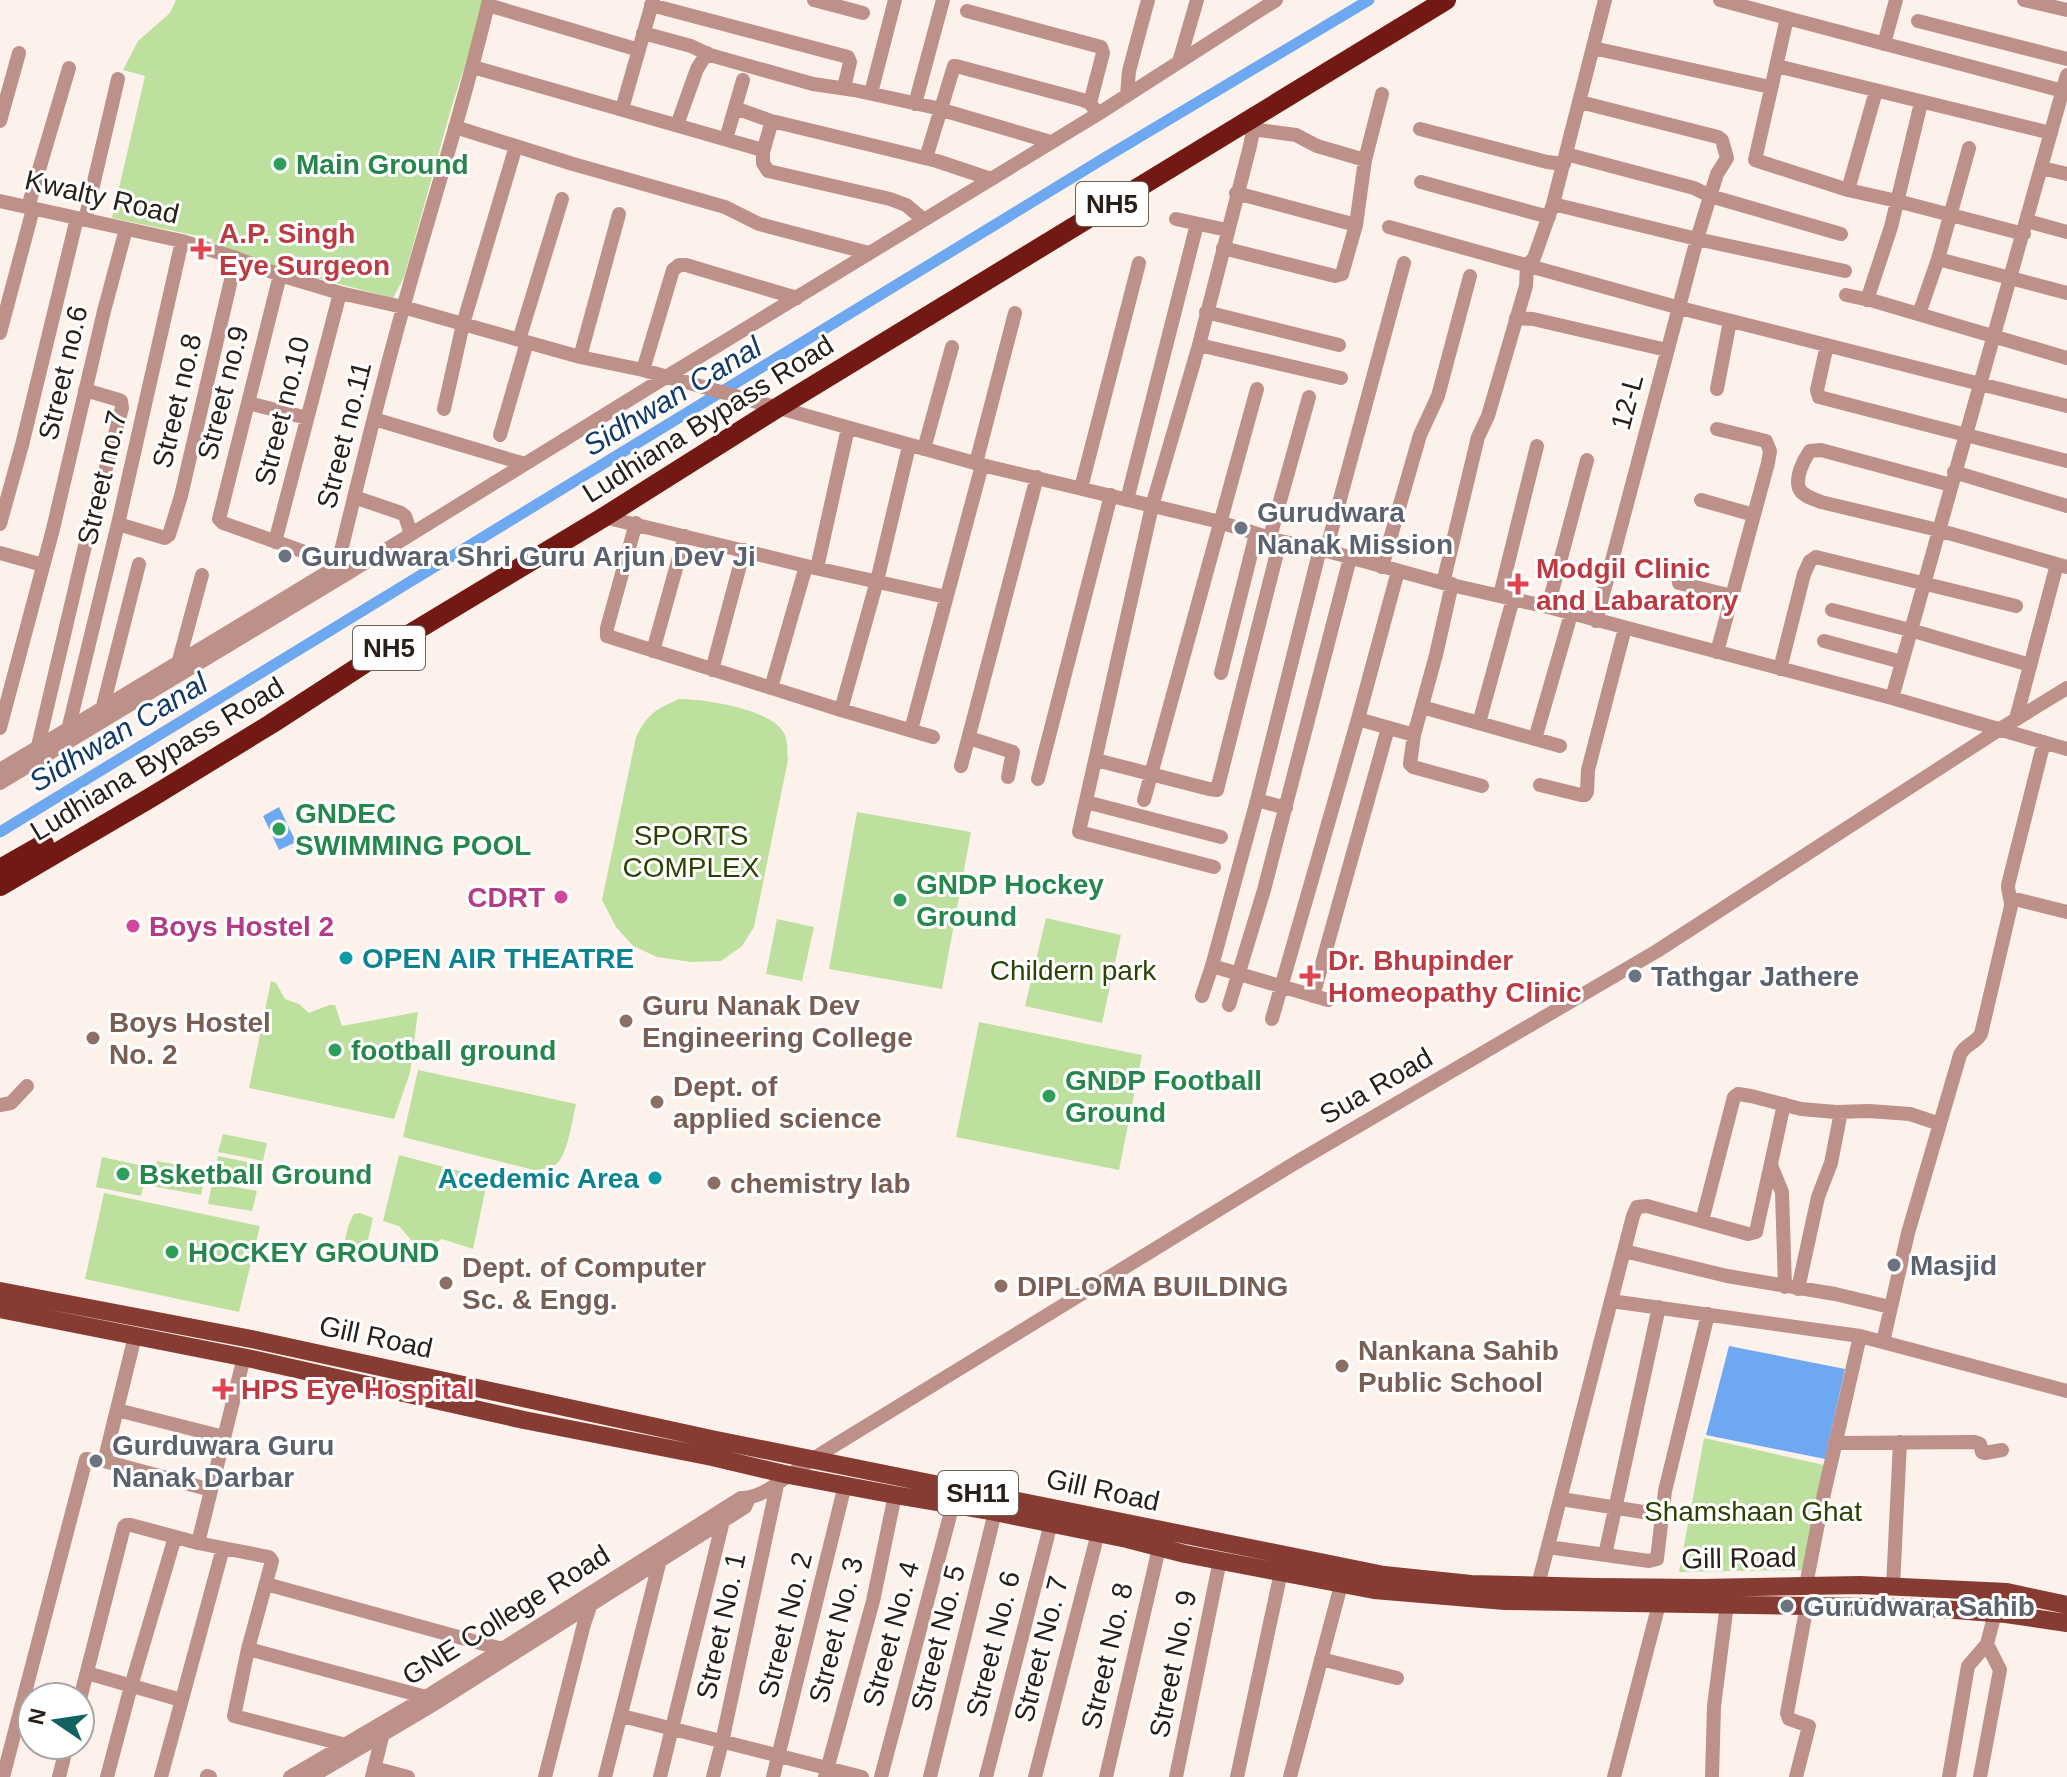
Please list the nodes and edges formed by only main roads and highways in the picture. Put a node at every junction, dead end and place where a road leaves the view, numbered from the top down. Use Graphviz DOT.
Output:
graph roads {
  1 [pos="1422,0"];
  2 [pos="1446,0"];
  3 [pos="764,404"];
  4 [pos="0,869"];
  5 [pos="0,886"];
  6 [pos="0,1291"];
  7 [pos="0,1309"];
  8 [pos="2067,1605"];
  9 [pos="2067,1623"];
  1 -- 3 [label="highway, Ludhiana Bypass Road / NH5"];
  2 -- 3 [label="highway, Ludhiana Bypass Road / NH5"];
  3 -- 4 [label="highway, Ludhiana Bypass Road / NH5"];
  3 -- 5 [label="highway, Ludhiana Bypass Road / NH5"];
  6 -- 8 [label="main road, Gill Road / SH11"];
  7 -- 9 [label="main road, Gill Road / SH11"];
}
